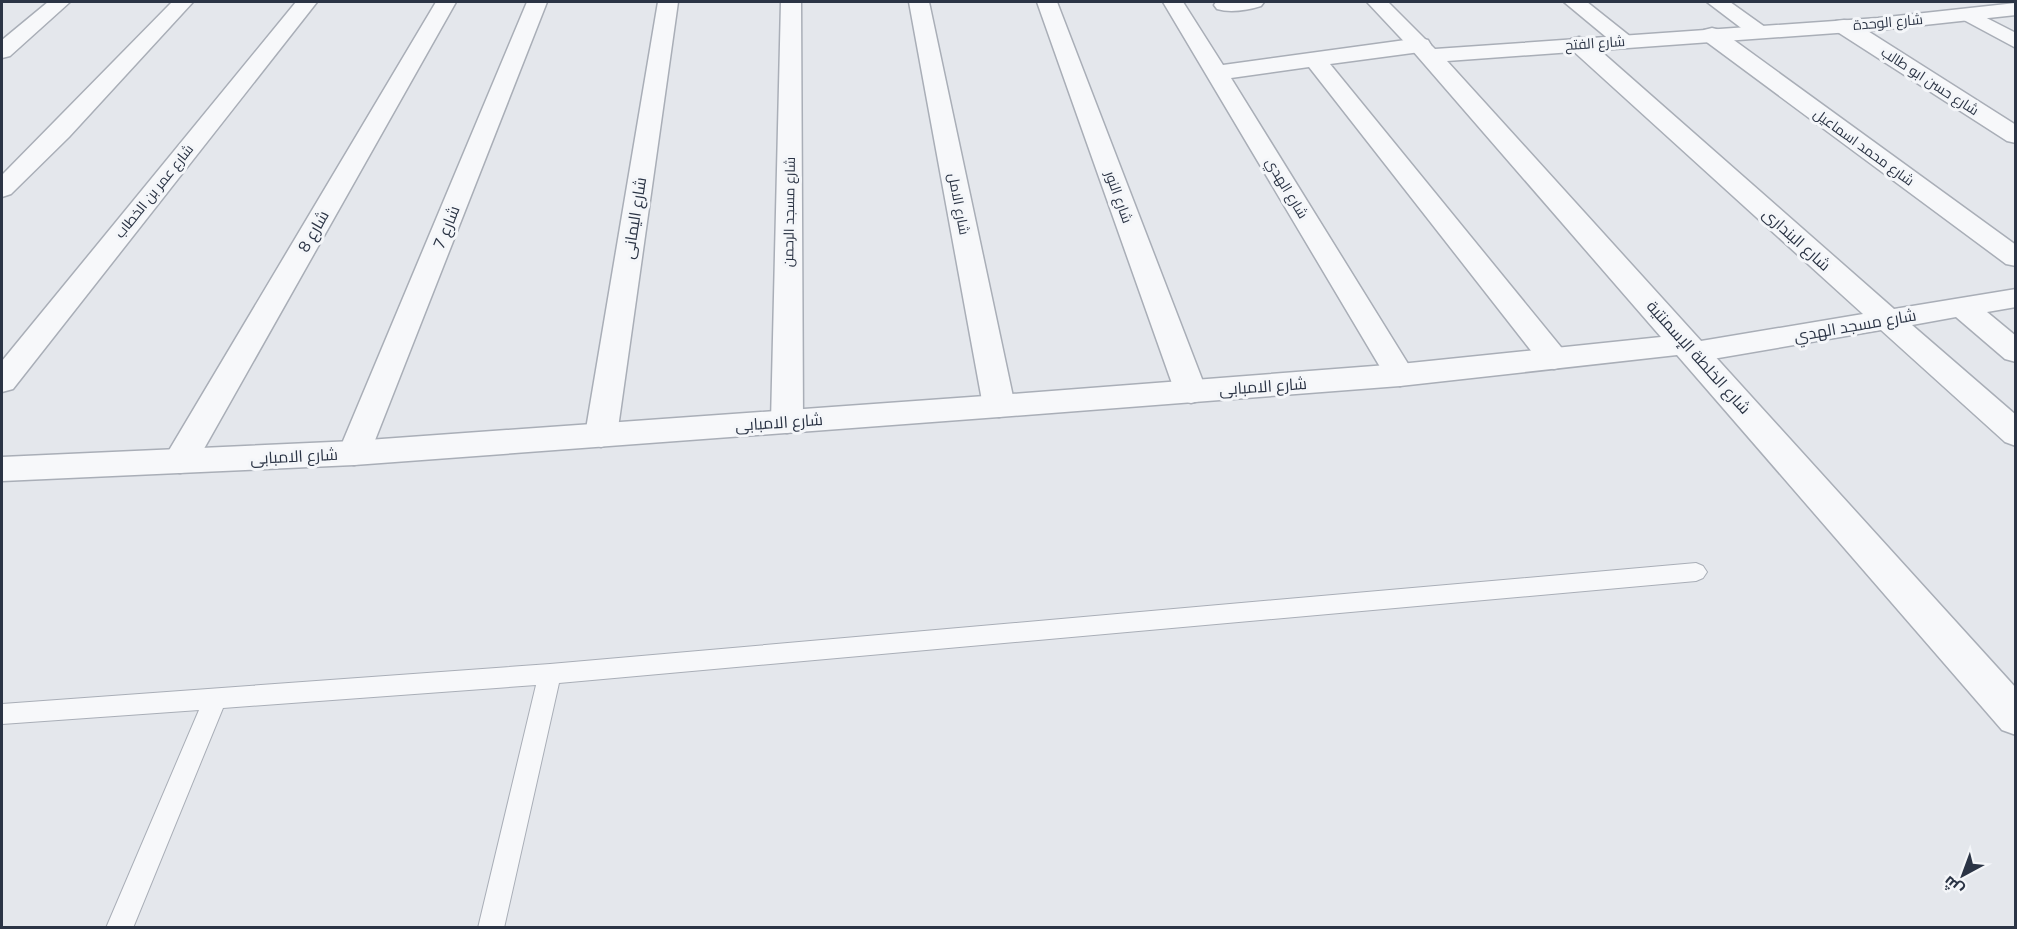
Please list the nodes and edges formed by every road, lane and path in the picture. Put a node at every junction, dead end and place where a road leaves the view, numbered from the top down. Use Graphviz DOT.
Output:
graph roads {
  1 [pos="60,2"];
  2 [pos="183,2"];
  3 [pos="308,2"];
  4 [pos="447,2"];
  5 [pos="537,2"];
  6 [pos="668,2"];
  7 [pos="791,2"];
  8 [pos="919,2"];
  9 [pos="1047,2"];
  10 [pos="1173,2"];
  11 [pos="1254,2"];
  12 [pos="1377,2"];
  13 [pos="1574,2"];
  14 [pos="1717,2"];
  15 [pos="1224,5"];
  16 [pos="1992,9"];
  17 [pos="1847,16"];
  18 [pos="1761,32"];
  19 [pos="1712,35"];
  20 [pos="1624,41"];
  21 [pos="2016,42"];
  22 [pos="1579,44"];
  23 [pos="2,51"];
  24 [pos="1425,51"];
  25 [pos="1314,59"];
  26 [pos="1217,73"];
  27 [pos="2016,136"];
  28 [pos="2,189"];
  29 [pos="2016,258"];
  30 [pos="2016,298"];
  31 [pos="1962,307"];
  32 [pos="1887,320"];
  33 [pos="1691,348"];
  34 [pos="2016,352"];
  35 [pos="1554,358"];
  36 [pos="1400,375"];
  37 [pos="2,381"];
  38 [pos="1191,392"];
  39 [pos="999,406"];
  40 [pos="787,422"];
  41 [pos="2016,434"];
  42 [pos="600,435"];
  43 [pos="354,453"];
  44 [pos="180,461"];
  45 [pos="2,469"];
  46 [pos="1696,572"];
  47 [pos="550,674"];
  48 [pos="216,698"];
  49 [pos="2,714"];
  50 [pos="2016,717"];
  51 [pos="119,927"];
  52 [pos="491,927"];
  1 -- 23 [label="street"];
  2 -- 28 [label="street"];
  3 -- 37 [label="street, شارع عمر بن الخطاب"];
  4 -- 44 [label="street, شارع 8"];
  5 -- 43 [label="street, شارع 7"];
  6 -- 42 [label="street, شارع اليمانى"];
  7 -- 40 [label="street, شارع مسجد الرحمن"];
  8 -- 39 [label="street, شارع الامل"];
  9 -- 38 [label="street, شارع النور"];
  10 -- 26 [label="street, شارع الهدي"];
  11 -- 15 [label="street"];
  12 -- 24 [label="street, شارع الخلطة الإسمنتية"];
  13 -- 20 [label="street"];
  14 -- 18 [label="street"];
  16 -- 17 [label="street, شارع الوحدة"];
  16 -- 21 [label="street"];
  17 -- 18 [label="street, شارع الوحدة"];
  17 -- 27 [label="street, شارع حسن ابو طالب"];
  18 -- 19 [label="street, شارع الفتح"];
  19 -- 20 [label="street, شارع الفتح"];
  19 -- 29 [label="street, شارع محمد اسماعيل"];
  20 -- 22 [label="street, شارع الفتح"];
  22 -- 24 [label="street, شارع الفتح"];
  22 -- 32 [label="street, شارع البندارى"];
  24 -- 25 [label="street, شارع الفتح"];
  24 -- 33 [label="street, شارع الخلطة الإسمنتية"];
  25 -- 26 [label="street, شارع الفتح"];
  25 -- 35 [label="street"];
  26 -- 36 [label="street, شارع الهدي"];
  30 -- 31 [label="street, شارع مسجد الهدي"];
  31 -- 32 [label="street, شارع مسجد الهدي"];
  31 -- 34 [label="street"];
  32 -- 33 [label="street, شارع مسجد الهدي"];
  32 -- 41 [label="street, شارع البندارى"];
  33 -- 35 [label="street, شارع الامبابى"];
  33 -- 50 [label="street, شارع الخلطة الإسمنتية"];
  35 -- 36 [label="street, شارع الامبابى"];
  36 -- 38 [label="street, شارع الامبابى"];
  38 -- 39 [label="street, شارع الامبابى"];
  39 -- 40 [label="street, شارع الامبابى"];
  40 -- 42 [label="street, شارع الامبابى"];
  42 -- 43 [label="street, شارع الامبابى"];
  43 -- 44 [label="street, شارع الامبابى"];
  44 -- 45 [label="street, شارع الامبابى"];
  46 -- 47 [label="lane"];
  47 -- 48 [label="lane"];
  47 -- 52 [label="lane"];
  48 -- 49 [label="lane"];
  48 -- 51 [label="lane"];
}
